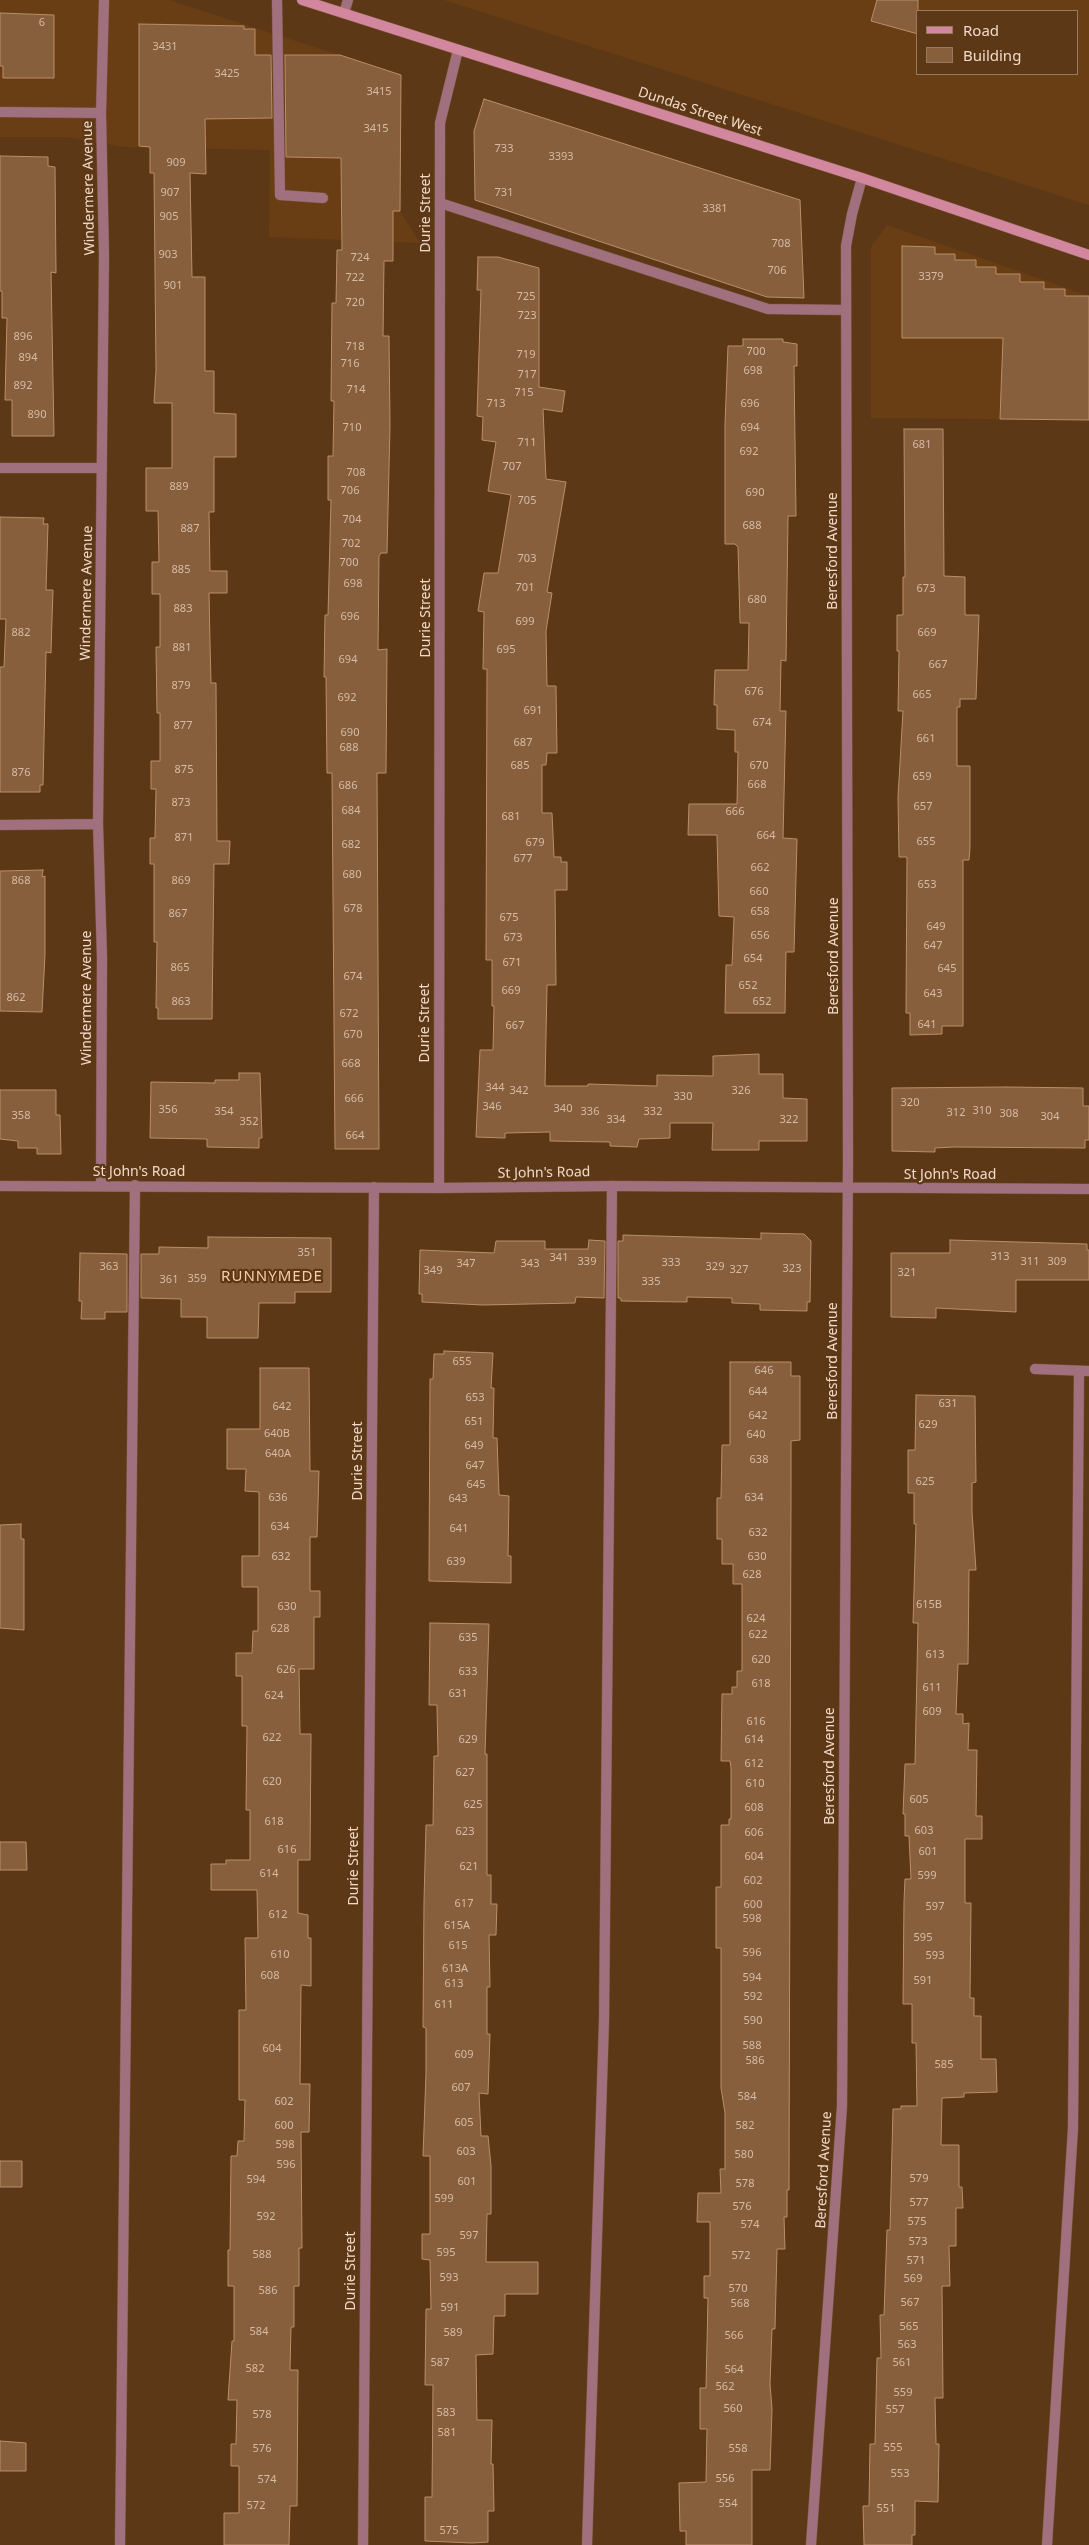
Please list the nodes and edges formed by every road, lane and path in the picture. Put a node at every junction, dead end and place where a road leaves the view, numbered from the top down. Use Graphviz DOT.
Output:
graph roads {
  1 [pos="104,0"];
  2 [pos="277,0"];
  3 [pos="302,0"];
  4 [pos="348,0"];
  5 [pos="344,13"];
  6 [pos="458,50"];
  7 [pos="0,112"];
  8 [pos="101,113"];
  9 [pos="862,178"];
  10 [pos="323,198"];
  11 [pos="440,202"];
  12 [pos="1089,255"];
  13 [pos="846,310"];
  14 [pos="0,468"];
  15 [pos="102,468"];
  16 [pos="98,824"];
  17 [pos="0,825"];
  18 [pos="135,1185"];
  19 [pos="0,1186"];
  20 [pos="101,1186"];
  21 [pos="612,1186"];
  22 [pos="374,1187"];
  23 [pos="439,1188"];
  24 [pos="848,1188"];
  25 [pos="1089,1189"];
  26 [pos="1035,1369"];
  27 [pos="1084,1371"];
  28 [pos="120,2545"];
  29 [pos="362,2545"];
  30 [pos="587,2545"];
  31 [pos="811,2545"];
  32 [pos="1047,2545"];
  1 -- 8 [label="street, Windermere Avenue"];
  2 -- 10 [label="street"];
  3 -- 5 [label="main road, Dundas Street West"];
  4 -- 5 [label="street"];
  5 -- 6 [label="main road, Dundas Street West"];
  6 -- 9 [label="main road, Dundas Street West"];
  6 -- 11 [label="street, Durie Street"];
  7 -- 8 [label="street"];
  8 -- 15 [label="street, Windermere Avenue"];
  9 -- 12 [label="main road, Dundas Street West"];
  9 -- 13 [label="street, Beresford Avenue"];
  11 -- 13 [label="street"];
  11 -- 23 [label="street, Durie Street"];
  13 -- 24 [label="street, Beresford Avenue"];
  14 -- 15 [label="street"];
  15 -- 16 [label="street, Windermere Avenue"];
  16 -- 17 [label="street"];
  16 -- 20 [label="street, Windermere Avenue"];
  18 -- 20 [label="street, St John's Road"];
  18 -- 22 [label="street, St John's Road"];
  18 -- 28 [label="street"];
  19 -- 20 [label="street, St John's Road"];
  21 -- 23 [label="street, St John's Road"];
  21 -- 24 [label="street, St John's Road"];
  21 -- 30 [label="street"];
  22 -- 23 [label="street, St John's Road"];
  22 -- 29 [label="street, Durie Street"];
  24 -- 25 [label="street, St John's Road"];
  24 -- 31 [label="street, Beresford Avenue"];
  26 -- 27 [label="street"];
  27 -- 32 [label="street"];
}
